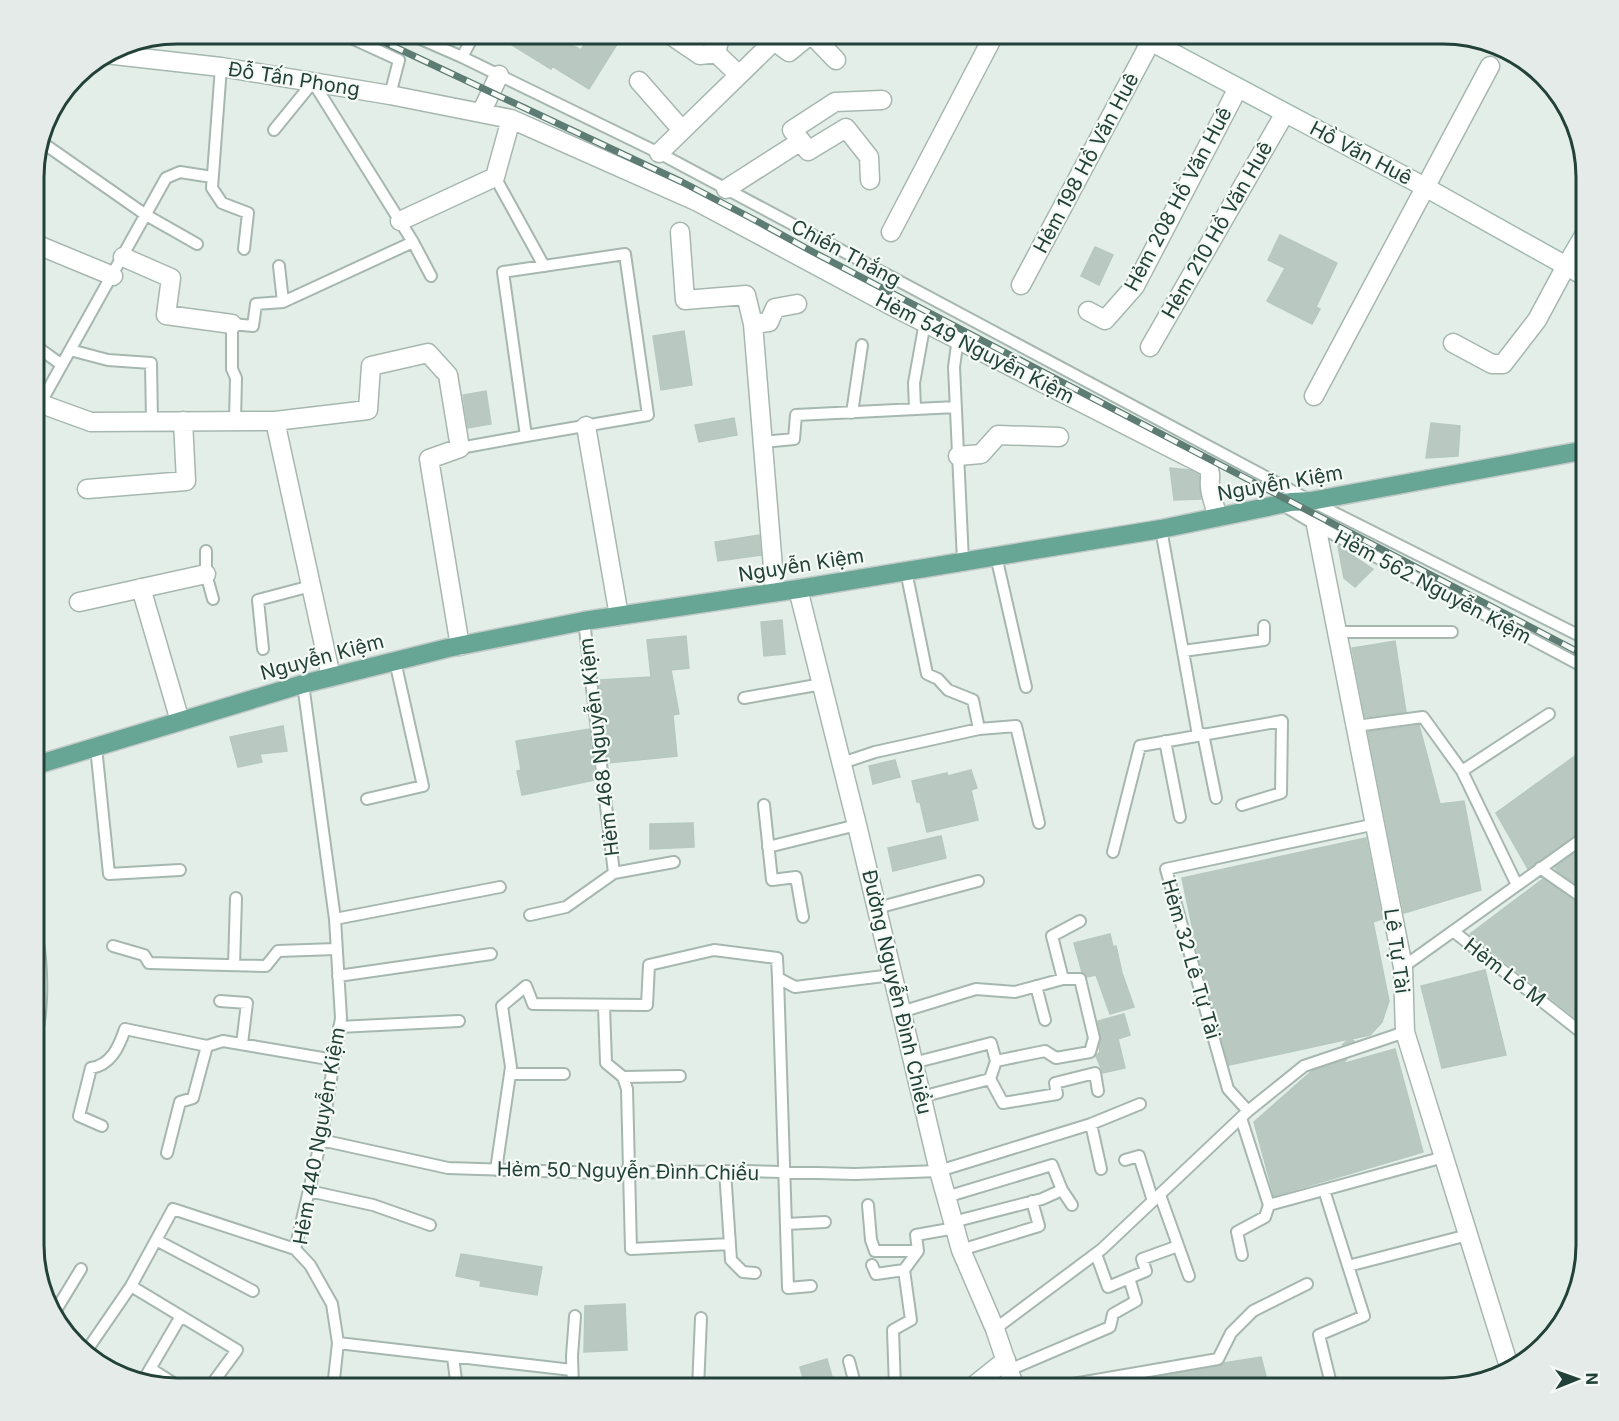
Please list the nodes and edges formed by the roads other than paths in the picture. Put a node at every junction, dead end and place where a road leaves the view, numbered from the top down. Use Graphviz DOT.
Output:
graph roads {
  1 [pos="364,44"];
  2 [pos="432,44"];
  3 [pos="469,44"];
  4 [pos="684,44"];
  5 [pos="718,44"];
  6 [pos="764,44"];
  7 [pos="779,44"];
  8 [pos="799,44"];
  9 [pos="821,44"];
  10 [pos="989,44"];
  11 [pos="1148,44"];
  12 [pos="1161,44"];
  13 [pos="716,53"];
  14 [pos="122,56"];
  15 [pos="462,57"];
  16 [pos="836,60"];
  17 [pos="1490,66"];
  18 [pos="221,67"];
  19 [pos="499,75"];
  20 [pos="739,75"];
  21 [pos="639,81"];
  22 [pos="313,82"];
  23 [pos="1238,88"];
  24 [pos="390,95"];
  25 [pos="882,100"];
  26 [pos="481,113"];
  27 [pos="1285,113"];
  28 [pos="511,119"];
  29 [pos="274,130"];
  30 [pos="682,130"];
  31 [pos="801,141"];
  32 [pos="47,146"];
  33 [pos="659,153"];
  34 [pos="212,177"];
  35 [pos="495,177"];
  36 [pos="870,180"];
  37 [pos="1425,187"];
  38 [pos="726,189"];
  39 [pos="698,202"];
  40 [pos="146,215"];
  41 [pos="400,221"];
  42 [pos="680,232"];
  43 [pos="891,232"];
  44 [pos="413,242"];
  45 [pos="197,244"];
  46 [pos="44,248"];
  47 [pos="244,249"];
  48 [pos="1575,251"];
  49 [pos="123,257"];
  50 [pos="279,266"];
  51 [pos="544,266"];
  52 [pos="1566,266"];
  53 [pos="1575,271"];
  54 [pos="113,276"];
  55 [pos="431,276"];
  56 [pos="1021,285"];
  57 [pos="283,302"];
  58 [pos="797,304"];
  59 [pos="1088,311"];
  60 [pos="925,322"];
  61 [pos="232,324"];
  62 [pos="753,324"];
  63 [pos="958,338"];
  64 [pos="1453,343"];
  65 [pos="861,345"];
  66 [pos="1150,346"];
  67 [pos="70,350"];
  68 [pos="44,352"];
  69 [pos="62,365"];
  70 [pos="44,392"];
  71 [pos="1314,396"];
  72 [pos="44,405"];
  73 [pos="956,407"];
  74 [pos="915,409"];
  75 [pos="852,412"];
  76 [pos="183,421"];
  77 [pos="235,421"];
  78 [pos="275,421"];
  79 [pos="152,422"];
  80 [pos="586,426"];
  81 [pos="526,436"];
  82 [pos="1059,437"];
  83 [pos="763,442"];
  84 [pos="460,448"];
  85 [pos="1575,452"];
  86 [pos="958,456"];
  87 [pos="87,489"];
  88 [pos="1311,501"];
  89 [pos="1281,504"];
  90 [pos="1218,517"];
  91 [pos="1316,525"];
  92 [pos="1161,529"];
  93 [pos="206,550"];
  94 [pos="996,556"];
  95 [pos="963,561"];
  96 [pos="906,571"];
  97 [pos="206,574"];
  98 [pos="311,586"];
  99 [pos="141,588"];
  100 [pos="798,589"];
  101 [pos="775,592"];
  102 [pos="213,599"];
  103 [pos="79,602"];
  104 [pos="620,616"];
  105 [pos="584,621"];
  106 [pos="1264,626"];
  107 [pos="1338,632"];
  108 [pos="1452,632"];
  109 [pos="1575,634"];
  110 [pos="460,646"];
  111 [pos="263,649"];
  112 [pos="1183,651"];
  113 [pos="395,661"];
  114 [pos="1575,662"];
  115 [pos="331,677"];
  116 [pos="303,684"];
  117 [pos="822,684"];
  118 [pos="1026,687"];
  119 [pos="744,698"];
  120 [pos="1549,714"];
  121 [pos="180,721"];
  122 [pos="1356,726"];
  123 [pos="979,729"];
  124 [pos="1201,734"];
  125 [pos="1165,741"];
  126 [pos="96,747"];
  127 [pos="44,763"];
  128 [pos="842,763"];
  129 [pos="1462,771"];
  130 [pos="1216,798"];
  131 [pos="368,799"];
  132 [pos="764,805"];
  133 [pos="1242,805"];
  134 [pos="1179,817"];
  135 [pos="1039,823"];
  136 [pos="1376,824"];
  137 [pos="857,825"];
  138 [pos="1576,843"];
  139 [pos="768,847"];
  140 [pos="1113,852"];
  141 [pos="674,862"];
  142 [pos="1540,868"];
  143 [pos="180,870"];
  144 [pos="614,873"];
  145 [pos="978,881"];
  146 [pos="1517,885"];
  147 [pos="500,887"];
  148 [pos="1576,893"];
  149 [pos="236,898"];
  150 [pos="877,908"];
  151 [pos="530,915"];
  152 [pos="803,917"];
  153 [pos="334,919"];
  154 [pos="1080,921"];
  155 [pos="1453,931"];
  156 [pos="113,946"];
  157 [pos="336,949"];
  158 [pos="491,954"];
  159 [pos="234,965"];
  160 [pos="1404,967"];
  161 [pos="892,975"];
  162 [pos="338,976"];
  163 [pos="778,978"];
  164 [pos="1063,979"];
  165 [pos="1035,986"];
  166 [pos="220,1001"];
  167 [pos="604,1006"];
  168 [pos="901,1012"];
  169 [pos="1045,1020"];
  170 [pos="459,1021"];
  171 [pos="339,1027"];
  172 [pos="1576,1028"];
  173 [pos="1405,1032"];
  174 [pos="242,1044"];
  175 [pos="207,1046"];
  176 [pos="1090,1052"];
  177 [pos="334,1060"];
  178 [pos="996,1061"];
  179 [pos="913,1063"];
  180 [pos="1095,1073"];
  181 [pos="510,1074"];
  182 [pos="564,1074"];
  183 [pos="680,1076"];
  184 [pos="623,1077"];
  185 [pos="990,1079"];
  186 [pos="1098,1091"];
  187 [pos="921,1097"];
  188 [pos="1140,1104"];
  189 [pos="1244,1115"];
  190 [pos="1091,1124"];
  191 [pos="102,1126"];
  192 [pos="321,1140"];
  193 [pos="167,1154"];
  194 [pos="1444,1157"];
  195 [pos="1125,1160"];
  196 [pos="1101,1169"];
  197 [pos="496,1170"];
  198 [pos="939,1171"];
  199 [pos="628,1172"];
  200 [pos="725,1172"];
  201 [pos="784,1172"];
  202 [pos="1062,1190"];
  203 [pos="1324,1190"];
  204 [pos="309,1191"];
  205 [pos="946,1197"];
  206 [pos="1157,1198"];
  207 [pos="1032,1201"];
  208 [pos="1269,1204"];
  209 [pos="868,1205"];
  210 [pos="1072,1205"];
  211 [pos="825,1222"];
  212 [pos="786,1224"];
  213 [pos="430,1225"];
  214 [pos="954,1225"];
  215 [pos="1468,1235"];
  216 [pos="156,1240"];
  217 [pos="729,1244"];
  218 [pos="1178,1246"];
  219 [pos="295,1249"];
  220 [pos="961,1250"];
  221 [pos="918,1251"];
  222 [pos="1096,1254"];
  223 [pos="1242,1255"];
  224 [pos="872,1265"];
  225 [pos="1348,1266"];
  226 [pos="81,1269"];
  227 [pos="904,1270"];
  228 [pos="755,1273"];
  229 [pos="1189,1276"];
  230 [pos="1129,1278"];
  231 [pos="1307,1284"];
  232 [pos="131,1286"];
  233 [pos="811,1286"];
  234 [pos="253,1291"];
  235 [pos="59,1306"];
  236 [pos="181,1316"];
  237 [pos="575,1316"];
  238 [pos="701,1317"];
  239 [pos="995,1329"];
  240 [pos="338,1343"];
  241 [pos="91,1345"];
  242 [pos="453,1357"];
  243 [pos="1507,1360"];
  244 [pos="849,1361"];
  245 [pos="150,1369"];
  246 [pos="572,1370"];
  247 [pos="1010,1373"];
  248 [pos="147,1374"];
  249 [pos="162,1376"];
  250 [pos="217,1378"];
  251 [pos="334,1378"];
  252 [pos="456,1378"];
  253 [pos="572,1378"];
  254 [pos="698,1378"];
  255 [pos="853,1378"];
  256 [pos="895,1378"];
  257 [pos="1108,1378"];
  258 [pos="1330,1378"];
  1 -- 24 [label="lane"];
  2 -- 15 [label="lane, Chiến Thắng"];
  3 -- 15 [label="lane"];
  4 -- 13 [label="street"];
  5 -- 13 [label="street"];
  6 -- 20 [label="street"];
  7 -- 8 [label="street"];
  9 -- 16 [label="street"];
  10 -- 43 [label="street"];
  11 -- 56 [label="street, Hẻm 198 Hồ Văn Huê"];
  12 -- 23 [label="street, Hồ Văn Huê"];
  13 -- 20 [label="street"];
  14 -- 18 [label="street, Đỗ Tấn Phong"];
  15 -- 19 [label="lane, Chiến Thắng"];
  17 -- 37 [label="street"];
  18 -- 22 [label="street, Đỗ Tấn Phong"];
  18 -- 34 [label="lane"];
  19 -- 26 [label="street"];
  19 -- 33 [label="lane, Chiến Thắng"];
  20 -- 30 [label="street"];
  21 -- 30 [label="street"];
  22 -- 24 [label="street, Đỗ Tấn Phong"];
  22 -- 29 [label="lane"];
  22 -- 41 [label="lane"];
  23 -- 27 [label="street, Hồ Văn Huê"];
  23 -- 59 [label="street, Hẻm 208 Hồ Văn Huê"];
  24 -- 26 [label="street, Đỗ Tấn Phong"];
  25 -- 31 [label="street"];
  26 -- 28 [label="street, Đỗ Tấn Phong"];
  27 -- 37 [label="street, Hồ Văn Huê"];
  27 -- 66 [label="street, Hẻm 210 Hồ Văn Huê"];
  28 -- 35 [label="street"];
  28 -- 39 [label="street, Đỗ Tấn Phong"];
  30 -- 33 [label="street"];
  31 -- 36 [label="street"];
  31 -- 38 [label="street"];
  32 -- 40 [label="lane"];
  33 -- 38 [label="lane, Chiến Thắng"];
  34 -- 40 [label="lane"];
  34 -- 47 [label="lane"];
  35 -- 41 [label="street"];
  35 -- 51 [label="lane"];
  37 -- 52 [label="street, Hồ Văn Huê"];
  37 -- 71 [label="street"];
  38 -- 88 [label="lane, Chiến Thắng"];
  39 -- 60 [label="street, Hẻm 549 Nguyễn Kiệm"];
  40 -- 45 [label="lane"];
  40 -- 49 [label="lane"];
  41 -- 44 [label="lane"];
  42 -- 62 [label="street"];
  44 -- 55 [label="lane"];
  44 -- 57 [label="lane"];
  46 -- 54 [label="street"];
  48 -- 52 [label="street"];
  49 -- 54 [label="lane"];
  49 -- 61 [label="street"];
  50 -- 57 [label="lane"];
  51 -- 80 [label="lane"];
  51 -- 81 [label="lane"];
  52 -- 53 [label="street, Hồ Văn Huê"];
  52 -- 64 [label="street"];
  54 -- 67 [label="lane"];
  57 -- 61 [label="lane"];
  58 -- 62 [label="street"];
  60 -- 63 [label="street, Hẻm 549 Nguyễn Kiệm"];
  60 -- 74 [label="lane"];
  61 -- 77 [label="lane"];
  62 -- 83 [label="street"];
  63 -- 73 [label="lane"];
  63 -- 90 [label="street, Hẻm 549 Nguyễn Kiệm"];
  65 -- 75 [label="lane"];
  67 -- 69 [label="lane"];
  67 -- 79 [label="lane"];
  68 -- 69 [label="lane"];
  69 -- 70 [label="lane"];
  72 -- 79 [label="street"];
  73 -- 74 [label="lane"];
  73 -- 86 [label="lane"];
  74 -- 75 [label="lane"];
  75 -- 83 [label="lane"];
  76 -- 77 [label="street"];
  76 -- 79 [label="street"];
  76 -- 87 [label="street"];
  77 -- 78 [label="street"];
  78 -- 84 [label="street"];
  78 -- 98 [label="street"];
  80 -- 81 [label="lane"];
  80 -- 104 [label="street"];
  81 -- 84 [label="lane"];
  82 -- 86 [label="street"];
  83 -- 101 [label="street"];
  84 -- 110 [label="street"];
  85 -- 88 [label="main road, Nguyễn Kiệm"];
  86 -- 95 [label="lane"];
  88 -- 89 [label="main road, Nguyễn Kiệm"];
  88 -- 109 [label="lane, Hẻm 562 Nguyễn Kiệm"];
  89 -- 90 [label="main road, Nguyễn Kiệm"];
  89 -- 91 [label="lane, Hẻm 562 Nguyễn Kiệm"];
  90 -- 92 [label="main road, Nguyễn Kiệm"];
  91 -- 107 [label="street, Lê Tự Tài"];
  91 -- 114 [label="lane, Hẻm 562 Nguyễn Kiệm"];
  92 -- 94 [label="main road, Nguyễn Kiệm"];
  92 -- 112 [label="lane"];
  93 -- 97 [label="lane"];
  94 -- 95 [label="main road, Nguyễn Kiệm"];
  94 -- 118 [label="lane"];
  95 -- 96 [label="main road, Nguyễn Kiệm"];
  96 -- 100 [label="main road, Nguyễn Kiệm"];
  96 -- 123 [label="lane"];
  97 -- 99 [label="street"];
  97 -- 102 [label="lane"];
  98 -- 111 [label="lane"];
  98 -- 115 [label="street"];
  99 -- 103 [label="street"];
  99 -- 121 [label="street"];
  100 -- 101 [label="main road, Nguyễn Kiệm"];
  100 -- 117 [label="street, Đường Nguyễn Đình Chiểu"];
  101 -- 104 [label="main road, Nguyễn Kiệm"];
  104 -- 105 [label="main road, Nguyễn Kiệm"];
  105 -- 110 [label="main road, Nguyễn Kiệm"];
  105 -- 144 [label="lane, Hẻm 468 Nguyễn Kiệm"];
  106 -- 112 [label="lane"];
  107 -- 108 [label="lane"];
  107 -- 122 [label="street, Lê Tự Tài"];
  110 -- 113 [label="main road, Nguyễn Kiệm"];
  112 -- 124 [label="lane"];
  113 -- 115 [label="main road, Nguyễn Kiệm"];
  113 -- 131 [label="lane"];
  115 -- 116 [label="main road, Nguyễn Kiệm"];
  116 -- 121 [label="main road, Nguyễn Kiệm"];
  116 -- 153 [label="lane, Hẻm 440 Nguyễn Kiệm"];
  117 -- 119 [label="lane"];
  117 -- 128 [label="street, Đường Nguyễn Đình Chiểu"];
  120 -- 129 [label="lane"];
  121 -- 126 [label="main road, Nguyễn Kiệm"];
  122 -- 129 [label="lane"];
  122 -- 136 [label="street, Lê Tự Tài"];
  123 -- 128 [label="lane"];
  123 -- 135 [label="lane"];
  124 -- 125 [label="lane"];
  124 -- 130 [label="lane"];
  124 -- 133 [label="lane"];
  125 -- 134 [label="lane"];
  125 -- 140 [label="lane"];
  126 -- 127 [label="main road, Nguyễn Kiệm"];
  126 -- 143 [label="lane"];
  128 -- 137 [label="street, Đường Nguyễn Đình Chiểu"];
  129 -- 146 [label="lane"];
  132 -- 139 [label="lane"];
  136 -- 160 [label="street, Lê Tự Tài"];
  136 -- 189 [label="lane, Hẻm 32 Lê Tự Tài"];
  137 -- 139 [label="lane"];
  137 -- 150 [label="street, Đường Nguyễn Đình Chiểu"];
  138 -- 142 [label="lane"];
  139 -- 152 [label="lane"];
  141 -- 144 [label="lane, Hẻm 468 Nguyễn Kiệm"];
  142 -- 146 [label="lane"];
  142 -- 148 [label="lane"];
  144 -- 151 [label="lane, Hẻm 468 Nguyễn Kiệm"];
  145 -- 150 [label="lane"];
  146 -- 155 [label="lane"];
  147 -- 153 [label="lane"];
  149 -- 159 [label="lane"];
  150 -- 161 [label="street, Đường Nguyễn Đình Chiểu"];
  153 -- 157 [label="lane, Hẻm 440 Nguyễn Kiệm"];
  154 -- 164 [label="lane"];
  155 -- 160 [label="lane"];
  155 -- 172 [label="lane, Hẻm Lô M"];
  156 -- 159 [label="lane"];
  157 -- 159 [label="lane"];
  157 -- 162 [label="lane, Hẻm 440 Nguyễn Kiệm"];
  158 -- 162 [label="lane"];
  160 -- 173 [label="street, Lê Tự Tài"];
  161 -- 163 [label="lane"];
  161 -- 168 [label="street, Đường Nguyễn Đình Chiểu"];
  162 -- 171 [label="lane, Hẻm 440 Nguyễn Kiệm"];
  163 -- 167 [label="lane"];
  163 -- 201 [label="lane"];
  164 -- 165 [label="lane"];
  164 -- 176 [label="lane"];
  165 -- 168 [label="lane"];
  165 -- 169 [label="lane"];
  166 -- 174 [label="lane"];
  167 -- 181 [label="lane"];
  167 -- 184 [label="lane"];
  168 -- 179 [label="street, Đường Nguyễn Đình Chiểu"];
  170 -- 171 [label="lane"];
  171 -- 177 [label="lane, Hẻm 440 Nguyễn Kiệm"];
  173 -- 189 [label="lane"];
  173 -- 194 [label="street, Lê Tự Tài"];
  174 -- 175 [label="lane"];
  174 -- 177 [label="lane"];
  175 -- 191 [label="lane"];
  175 -- 193 [label="lane"];
  176 -- 178 [label="lane"];
  176 -- 180 [label="lane"];
  177 -- 192 [label="lane, Hẻm 440 Nguyễn Kiệm"];
  178 -- 179 [label="lane"];
  178 -- 185 [label="lane"];
  179 -- 187 [label="street, Đường Nguyễn Đình Chiểu"];
  180 -- 185 [label="lane"];
  180 -- 186 [label="lane"];
  181 -- 182 [label="lane"];
  181 -- 197 [label="lane"];
  183 -- 184 [label="lane"];
  184 -- 199 [label="lane"];
  185 -- 187 [label="lane"];
  187 -- 198 [label="street, Đường Nguyễn Đình Chiểu"];
  188 -- 190 [label="lane, Hẻm 50 Nguyễn Đình Chiểu"];
  189 -- 206 [label="lane"];
  189 -- 208 [label="lane"];
  190 -- 196 [label="lane"];
  190 -- 198 [label="lane, Hẻm 50 Nguyễn Đình Chiểu"];
  192 -- 197 [label="lane, Hẻm 50 Nguyễn Đình Chiểu"];
  192 -- 204 [label="lane, Hẻm 440 Nguyễn Kiệm"];
  194 -- 203 [label="lane"];
  194 -- 215 [label="street, Lê Tự Tài"];
  195 -- 206 [label="lane"];
  197 -- 199 [label="lane, Hẻm 50 Nguyễn Đình Chiểu"];
  198 -- 201 [label="lane, Hẻm 50 Nguyễn Đình Chiểu"];
  198 -- 205 [label="street, Đường Nguyễn Đình Chiểu"];
  199 -- 200 [label="lane, Hẻm 50 Nguyễn Đình Chiểu"];
  199 -- 217 [label="lane"];
  200 -- 201 [label="lane, Hẻm 50 Nguyễn Đình Chiểu"];
  200 -- 217 [label="lane"];
  201 -- 212 [label="lane"];
  202 -- 205 [label="lane"];
  202 -- 207 [label="lane"];
  202 -- 210 [label="lane"];
  203 -- 208 [label="lane"];
  203 -- 225 [label="lane"];
  204 -- 213 [label="lane"];
  204 -- 219 [label="lane, Hẻm 440 Nguyễn Kiệm"];
  205 -- 214 [label="street, Đường Nguyễn Đình Chiểu"];
  206 -- 218 [label="lane"];
  206 -- 222 [label="lane"];
  207 -- 214 [label="lane"];
  207 -- 220 [label="lane"];
  208 -- 223 [label="lane"];
  209 -- 221 [label="lane"];
  211 -- 212 [label="lane"];
  212 -- 233 [label="lane"];
  214 -- 220 [label="street, Đường Nguyễn Đình Chiểu"];
  214 -- 221 [label="lane"];
  215 -- 225 [label="lane"];
  215 -- 243 [label="street, Lê Tự Tài"];
  216 -- 219 [label="lane"];
  216 -- 232 [label="lane"];
  216 -- 234 [label="lane"];
  217 -- 228 [label="lane"];
  218 -- 229 [label="lane"];
  218 -- 230 [label="lane"];
  219 -- 240 [label="lane, Hẻm 440 Nguyễn Kiệm"];
  220 -- 239 [label="street, Đường Nguyễn Đình Chiểu"];
  221 -- 227 [label="lane"];
  222 -- 230 [label="lane"];
  222 -- 239 [label="lane"];
  224 -- 227 [label="lane"];
  225 -- 258 [label="lane"];
  226 -- 235 [label="lane"];
  227 -- 256 [label="lane"];
  230 -- 247 [label="lane"];
  231 -- 257 [label="lane"];
  232 -- 236 [label="lane"];
  232 -- 241 [label="lane"];
  236 -- 245 [label="lane"];
  236 -- 250 [label="lane"];
  237 -- 246 [label="lane"];
  238 -- 254 [label="lane"];
  239 -- 247 [label="street, Đường Nguyễn Đình Chiểu"];
  240 -- 242 [label="lane"];
  240 -- 251 [label="lane, Hẻm 440 Nguyễn Kiệm"];
  242 -- 246 [label="lane"];
  242 -- 252 [label="lane"];
  244 -- 255 [label="lane"];
  245 -- 248 [label="lane"];
  245 -- 249 [label="lane"];
  246 -- 253 [label="lane"];
}
